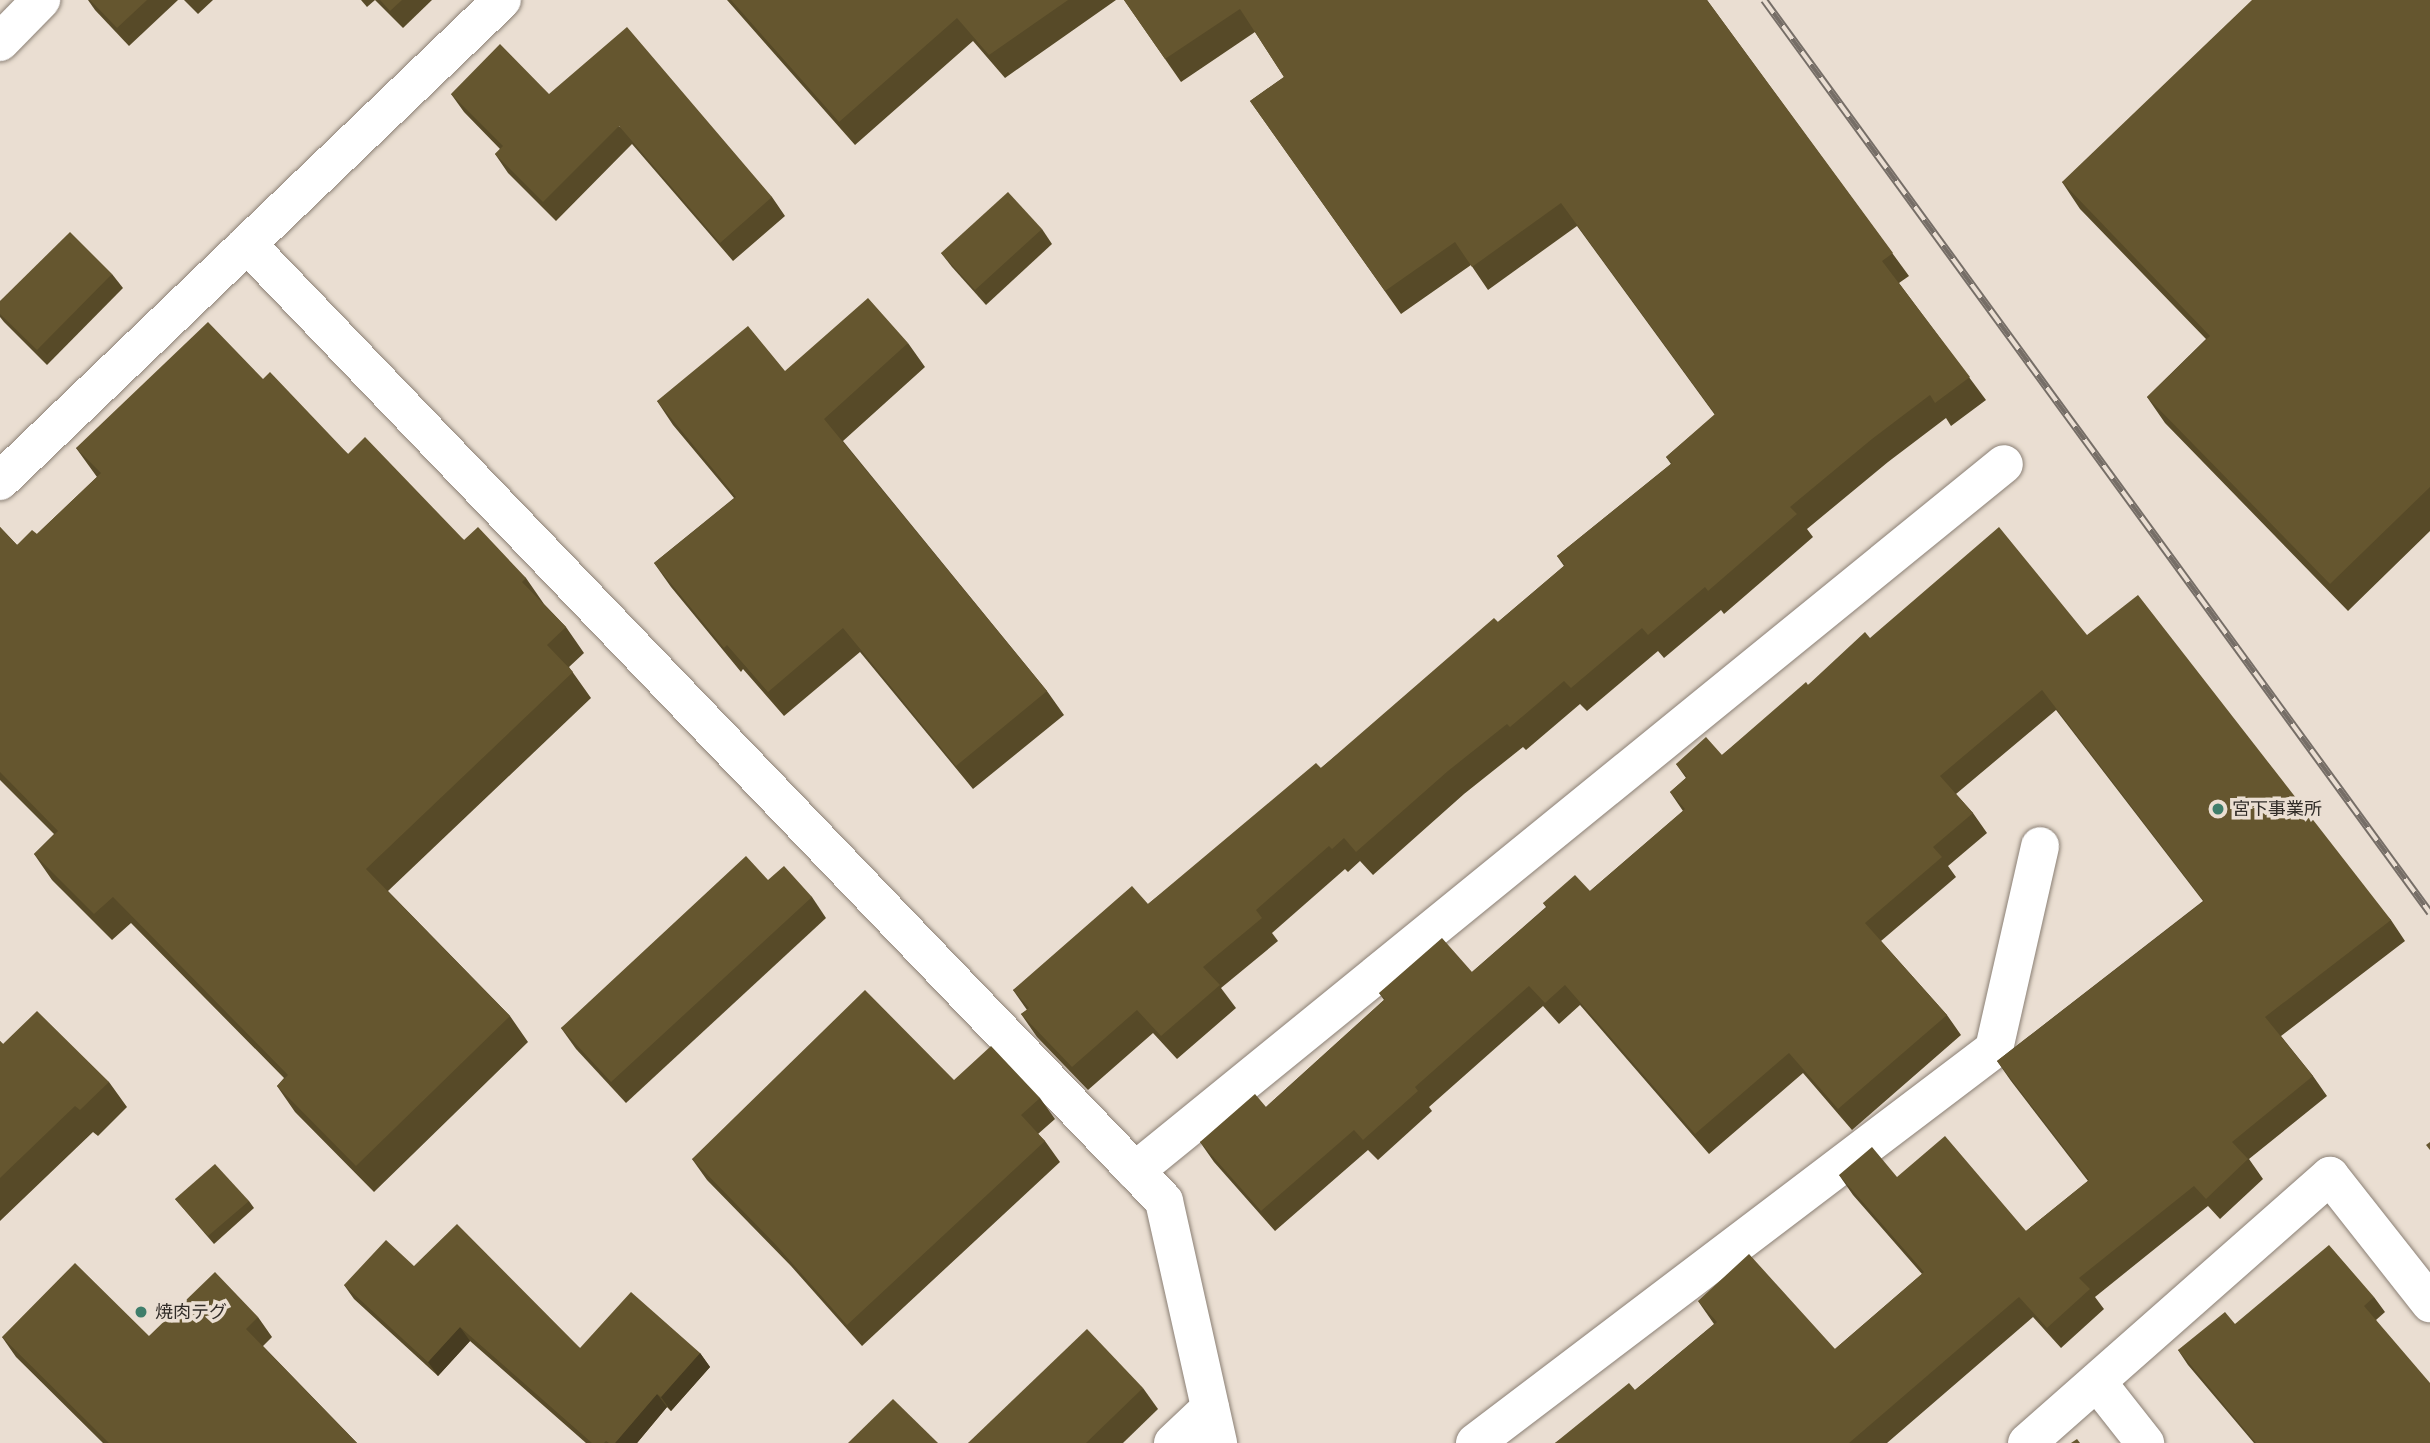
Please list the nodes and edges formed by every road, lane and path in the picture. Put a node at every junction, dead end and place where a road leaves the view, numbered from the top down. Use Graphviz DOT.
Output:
graph roads {
  1 [pos="41,0"];
  2 [pos="502,0"];
  3 [pos="0,42"];
  4 [pos="247,244"];
  5 [pos="2004,464"];
  6 [pos="0,481"];
  7 [pos="2040,846"];
  8 [pos="1135,1171"];
  9 [pos="2430,1303"];
  10 [pos="2097,1382"];
  11 [pos="1214,1426"];
  12 [pos="1173,1443"];
  13 [pos="1475,1443"];
  14 [pos="2027,1443"];
  15 [pos="2145,1443"];
  1 -- 3 [label="street"];
  2 -- 4 [label="street"];
  4 -- 6 [label="street"];
  4 -- 8 [label="street"];
  5 -- 8 [label="street"];
  7 -- 13 [label="street"];
  8 -- 11 [label="street"];
  9 -- 10 [label="street"];
  10 -- 14 [label="street"];
  10 -- 15 [label="street"];
  11 -- 12 [label="street"];
}
